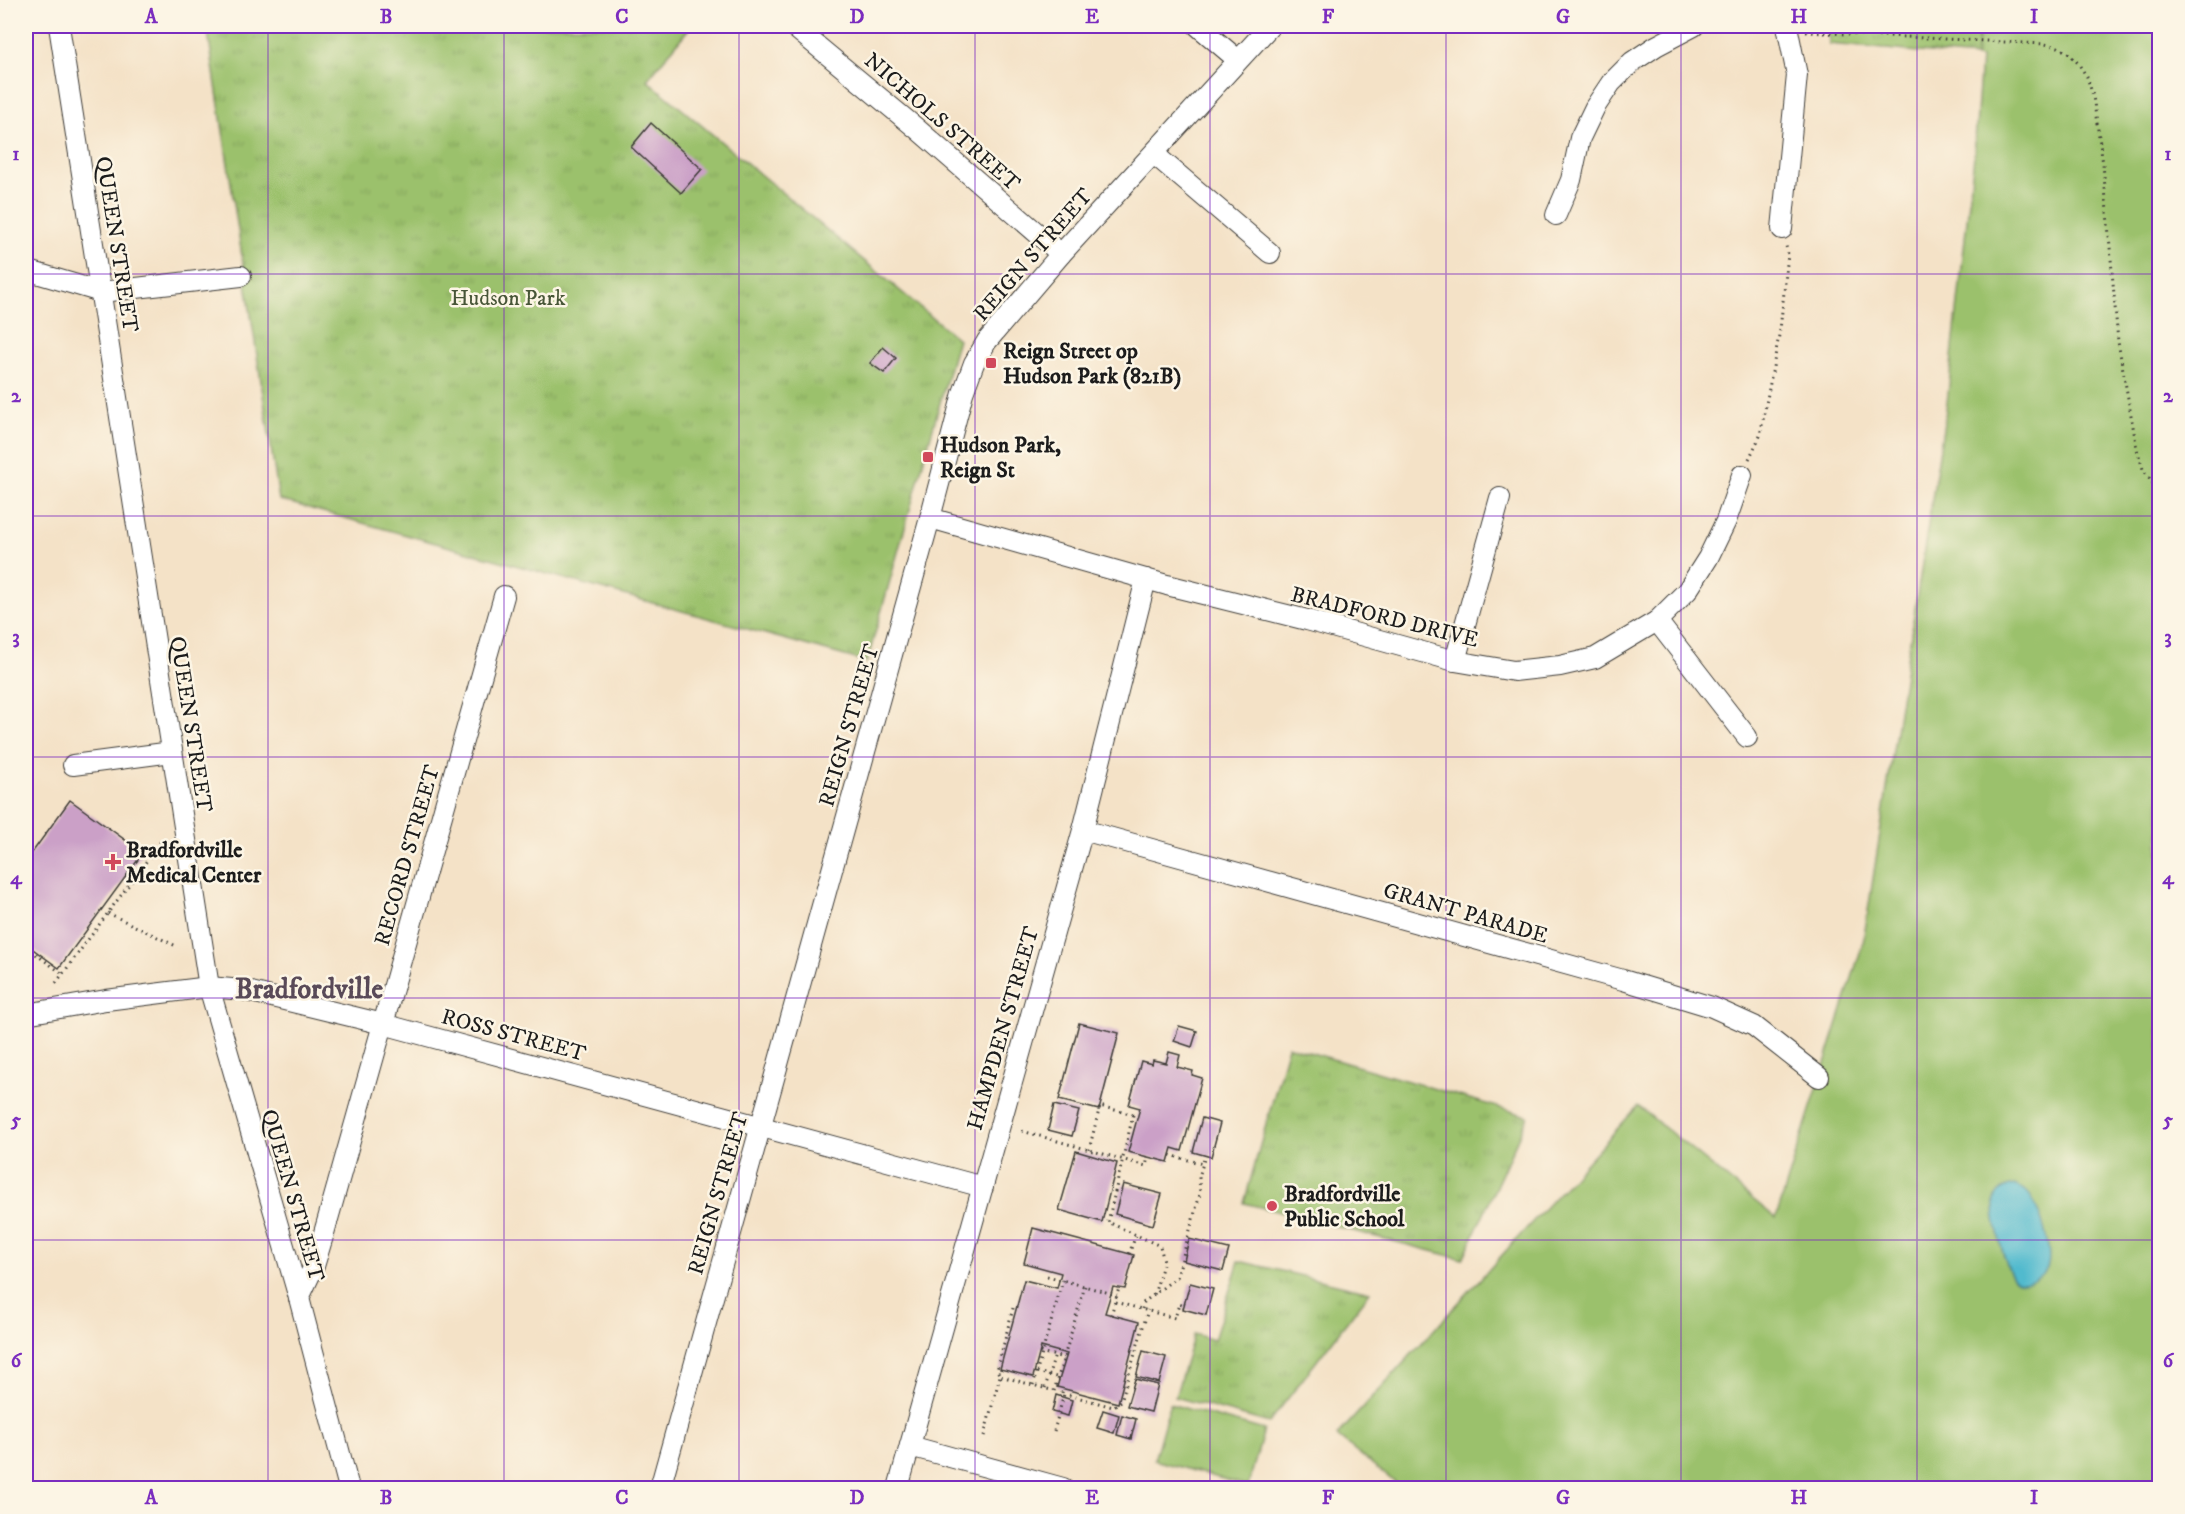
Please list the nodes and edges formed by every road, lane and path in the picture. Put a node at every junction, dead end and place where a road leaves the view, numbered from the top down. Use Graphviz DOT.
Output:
graph roads {
  1 [pos="59,26"];
  2 [pos="793,26"];
  3 [pos="1198,26"];
  4 [pos="1270,26"];
  5 [pos="1694,26"];
  6 [pos="1788,29"];
  7 [pos="1238,60"];
  8 [pos="1154,154"];
  9 [pos="1556,215"];
  10 [pos="1782,229"];
  11 [pos="1270,253"];
  12 [pos="1061,254"];
  13 [pos="26,270"];
  14 [pos="241,276"];
  15 [pos="101,292"];
  16 [pos="1742,475"];
  17 [pos="2160,493"];
  18 [pos="1500,498"];
  19 [pos="930,518"];
  20 [pos="1146,579"];
  21 [pos="504,596"];
  22 [pos="1657,621"];
  23 [pos="1455,662"];
  24 [pos="1748,737"];
  25 [pos="172,752"];
  26 [pos="73,765"];
  27 [pos="1083,830"];
  28 [pos="162,840"];
  29 [pos="108,913"];
  30 [pos="176,946"];
  31 [pos="26,947"];
  32 [pos="63,974"];
  33 [pos="56,983"];
  34 [pos="209,987"];
  35 [pos="26,1014"];
  36 [pos="383,1024"];
  37 [pos="1819,1077"];
  38 [pos="760,1127"];
  39 [pos="1022,1131"];
  40 [pos="1089,1150"];
  41 [pos="1170,1155"];
  42 [pos="1205,1156"];
  43 [pos="1148,1157"];
  44 [pos="1123,1159"];
  45 [pos="1203,1164"];
  46 [pos="983,1187"];
  47 [pos="1136,1235"];
  48 [pos="1129,1254"];
  49 [pos="1047,1276"];
  50 [pos="1063,1280"];
  51 [pos="1084,1286"];
  52 [pos="1119,1288"];
  53 [pos="1117,1295"];
  54 [pos="1154,1295"];
  55 [pos="299,1298"];
  56 [pos="1115,1302"];
  57 [pos="1184,1305"];
  58 [pos="1013,1308"];
  59 [pos="1142,1308"];
  60 [pos="1148,1310"];
  61 [pos="1111,1315"];
  62 [pos="1041,1352"];
  63 [pos="1055,1356"];
  64 [pos="1064,1358"];
  65 [pos="1130,1371"];
  66 [pos="1038,1372"];
  67 [pos="1137,1373"];
  68 [pos="1049,1375"];
  69 [pos="1000,1376"];
  70 [pos="1059,1378"];
  71 [pos="1034,1385"];
  72 [pos="1045,1388"];
  73 [pos="1063,1392"];
  74 [pos="1070,1395"];
  75 [pos="1122,1399"];
  76 [pos="1129,1401"];
  77 [pos="1054,1431"];
  78 [pos="984,1436"];
  79 [pos="910,1446"];
  80 [pos="349,1488"];
  81 [pos="660,1488"];
  82 [pos="898,1488"];
  83 [pos="1063,1488"];
  1 -- 15 [label="street, QUEEN STREET"];
  2 -- 12 [label="street, NICHOLS STREET"];
  3 -- 7 [label="street"];
  4 -- 7 [label="street, REIGN STREET"];
  5 -- 9 [label="street"];
  6 -- 10 [label="street"];
  6 -- 17 [label="path"];
  7 -- 8 [label="street, REIGN STREET"];
  8 -- 11 [label="street"];
  8 -- 12 [label="street, REIGN STREET"];
  10 -- 16 [label="path"];
  12 -- 19 [label="street, REIGN STREET"];
  13 -- 15 [label="street"];
  14 -- 15 [label="street"];
  15 -- 25 [label="street, QUEEN STREET"];
  16 -- 22 [label="street, BRADFORD DRIVE"];
  18 -- 23 [label="street"];
  19 -- 20 [label="street, BRADFORD DRIVE"];
  19 -- 38 [label="street, REIGN STREET"];
  20 -- 23 [label="street, BRADFORD DRIVE"];
  20 -- 27 [label="street, HAMPDEN STREET"];
  21 -- 36 [label="street, RECORD STREET"];
  22 -- 23 [label="street, BRADFORD DRIVE"];
  22 -- 24 [label="street"];
  25 -- 26 [label="street"];
  25 -- 34 [label="street, QUEEN STREET"];
  27 -- 37 [label="street, GRANT PARADE"];
  27 -- 46 [label="street, HAMPDEN STREET"];
  28 -- 29 [label="path"];
  29 -- 30 [label="path"];
  29 -- 32 [label="path"];
  31 -- 32 [label="path"];
  32 -- 33 [label="path"];
  34 -- 35 [label="street, ROSS STREET"];
  34 -- 36 [label="street, ROSS STREET"];
  34 -- 55 [label="street, QUEEN STREET"];
  36 -- 38 [label="street, ROSS STREET"];
  36 -- 55 [label="street, RECORD STREET"];
  38 -- 46 [label="street, ROSS STREET"];
  38 -- 81 [label="street, REIGN STREET"];
  39 -- 40 [label="path"];
  40 -- 44 [label="path"];
  40 -- 44 [label="path"];
  41 -- 45 [label="path"];
  42 -- 45 [label="path"];
  43 -- 44 [label="path"];
  44 -- 47 [label="path"];
  45 -- 54 [label="path"];
  46 -- 79 [label="street, HAMPDEN STREET"];
  47 -- 48 [label="path"];
  47 -- 54 [label="path"];
  49 -- 50 [label="path"];
  50 -- 51 [label="path"];
  50 -- 62 [label="path"];
  51 -- 53 [label="path"];
  51 -- 64 [label="path"];
  52 -- 53 [label="path"];
  53 -- 56 [label="path"];
  54 -- 59 [label="path"];
  55 -- 80 [label="street, QUEEN STREET"];
  56 -- 59 [label="path"];
  56 -- 61 [label="path"];
  57 -- 60 [label="path"];
  58 -- 69 [label="path"];
  59 -- 60 [label="path"];
  60 -- 65 [label="path"];
  62 -- 63 [label="path"];
  62 -- 66 [label="path"];
  63 -- 64 [label="path"];
  63 -- 68 [label="path"];
  64 -- 70 [label="path"];
  65 -- 67 [label="path"];
  65 -- 75 [label="path"];
  66 -- 68 [label="path"];
  66 -- 71 [label="path"];
  68 -- 70 [label="path"];
  68 -- 72 [label="path"];
  69 -- 71 [label="path"];
  69 -- 78 [label="path"];
  70 -- 72 [label="path"];
  71 -- 72 [label="path"];
  73 -- 77 [label="path"];
  74 -- 75 [label="path"];
  75 -- 76 [label="path"];
  79 -- 82 [label="street, HAMPDEN STREET"];
  79 -- 83 [label="street"];
}
